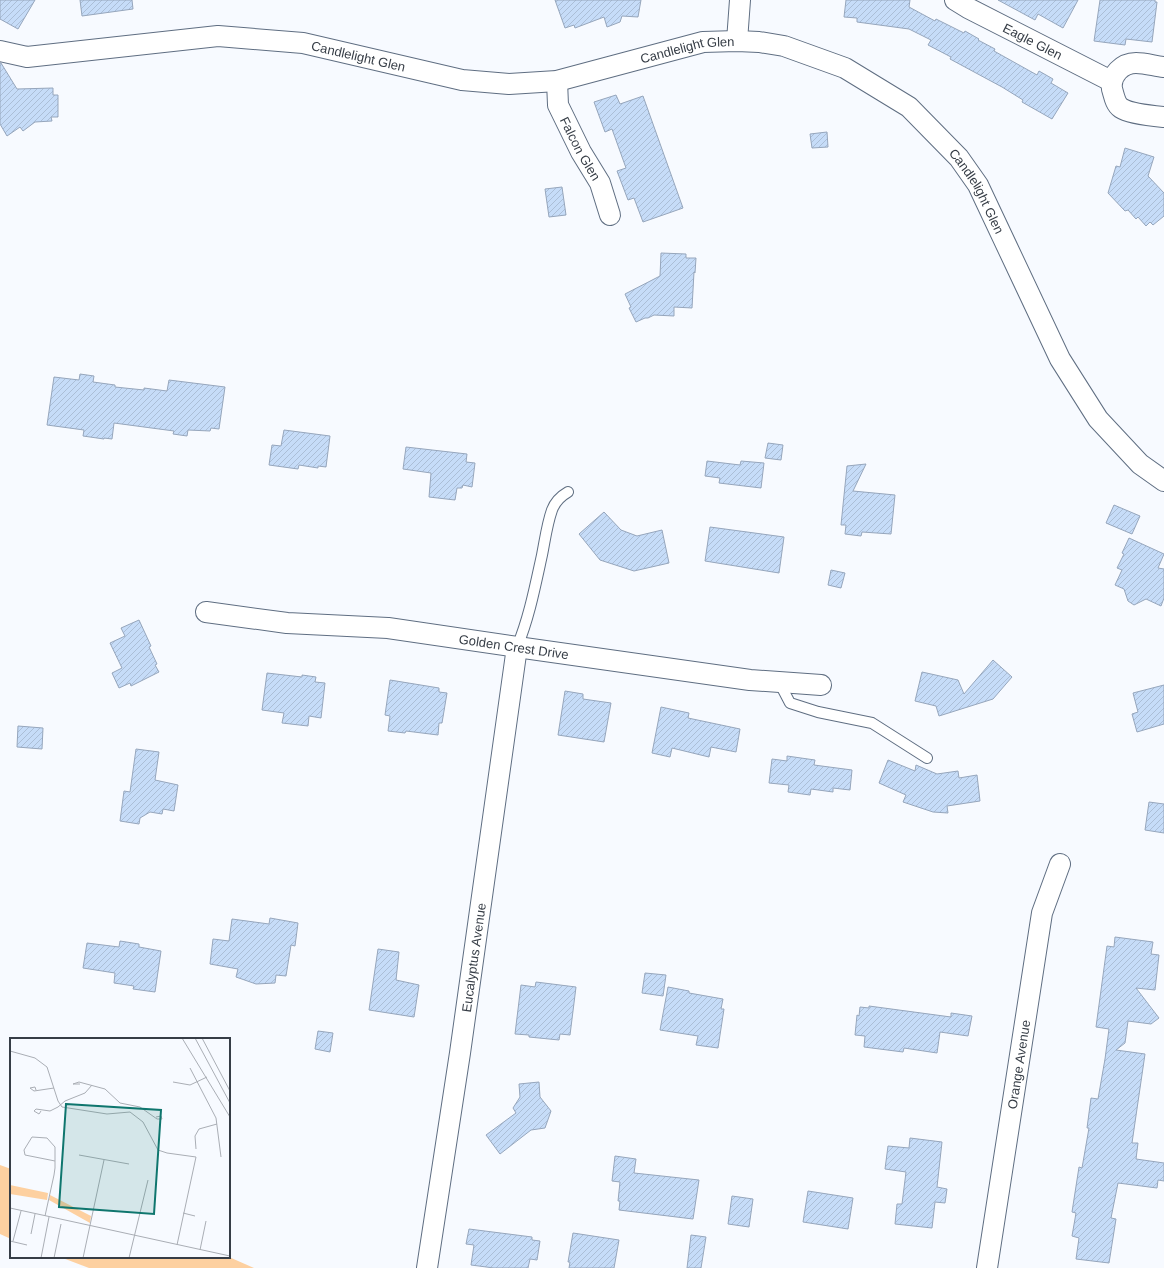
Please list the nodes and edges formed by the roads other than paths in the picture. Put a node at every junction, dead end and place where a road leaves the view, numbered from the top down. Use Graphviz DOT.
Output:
graph roads {
  1 [pos="740,0"];
  2 [pos="955,0"];
  3 [pos="737,41"];
  4 [pos="0,51"];
  5 [pos="1164,67"];
  6 [pos="556,81"];
  7 [pos="1111,81"];
  8 [pos="1164,117"];
  9 [pos="610,216"];
  10 [pos="1164,481"];
  11 [pos="568,492"];
  12 [pos="206,612"];
  13 [pos="517,648"];
  14 [pos="779,682"];
  15 [pos="821,685"];
  16 [pos="927,758"];
  17 [pos="1060,864"];
  18 [pos="427,1268"];
  19 [pos="988,1268"];
  1 -- 3 [label="street"];
  2 -- 7 [label="street, Eagle Glen"];
  3 -- 6 [label="street, Candlelight Glen"];
  3 -- 10 [label="street, Candlelight Glen"];
  4 -- 6 [label="street, Candlelight Glen"];
  5 -- 7 [label="street"];
  6 -- 9 [label="street, Falcon Glen"];
  7 -- 8 [label="street"];
  11 -- 13 [label="lane"];
  12 -- 13 [label="street, Golden Crest Drive"];
  13 -- 14 [label="street, Golden Crest Drive"];
  13 -- 18 [label="street, Eucalyptus Avenue"];
  14 -- 15 [label="street, Golden Crest Drive"];
  14 -- 16 [label="lane"];
  17 -- 19 [label="street, Orange Avenue"];
}
